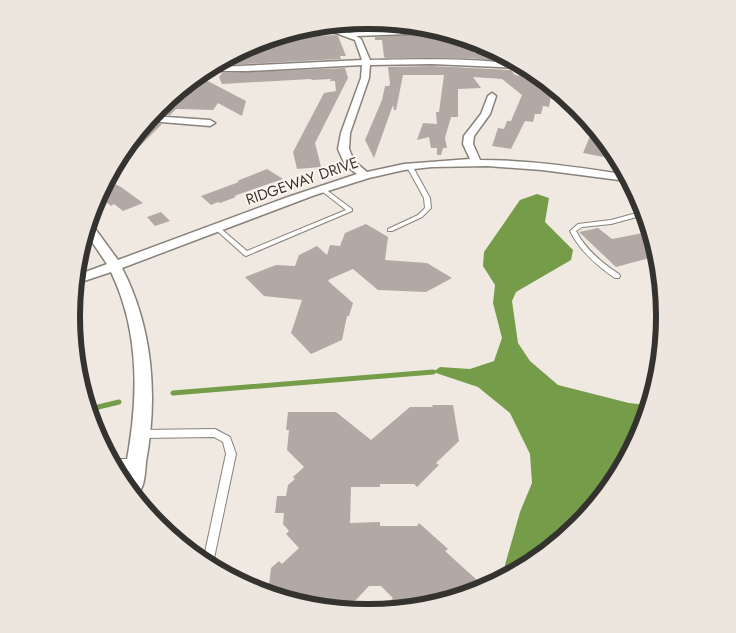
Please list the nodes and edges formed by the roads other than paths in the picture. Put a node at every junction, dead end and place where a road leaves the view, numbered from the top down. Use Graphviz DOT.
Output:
graph roads {
  1 [pos="336,30"];
  2 [pos="412,32"];
  3 [pos="350,35"];
  4 [pos="367,63"];
  5 [pos="509,66"];
  6 [pos="221,69"];
  7 [pos="492,96"];
  8 [pos="159,120"];
  9 [pos="210,123"];
  10 [pos="476,162"];
  11 [pos="410,167"];
  12 [pos="365,175"];
  13 [pos="619,177"];
  14 [pos="321,188"];
  15 [pos="637,215"];
  16 [pos="217,228"];
  17 [pos="390,230"];
  18 [pos="93,233"];
  19 [pos="116,266"];
  20 [pos="617,276"];
  21 [pos="83,278"];
  22 [pos="141,434"];
  23 [pos="121,463"];
  24 [pos="136,463"];
  25 [pos="133,482"];
  26 [pos="209,556"];
  1 -- 3 [label="street"];
  2 -- 3 [label="street"];
  3 -- 4 [label="street"];
  4 -- 5 [label="street"];
  4 -- 6 [label="street"];
  4 -- 12 [label="street"];
  7 -- 10 [label="street"];
  8 -- 9 [label="street"];
  10 -- 11 [label="street, RIDGEWAY DRIVE"];
  10 -- 13 [label="street, RIDGEWAY DRIVE"];
  11 -- 12 [label="street, RIDGEWAY DRIVE"];
  11 -- 17 [label="lane"];
  12 -- 14 [label="street, RIDGEWAY DRIVE"];
  14 -- 16 [label="street, RIDGEWAY DRIVE"];
  14 -- 16 [label="lane"];
  15 -- 20 [label="lane"];
  16 -- 19 [label="street, RIDGEWAY DRIVE"];
  18 -- 19 [label="street"];
  19 -- 21 [label="street, RIDGEWAY DRIVE"];
  19 -- 22 [label="street"];
  22 -- 24 [label="street"];
  22 -- 26 [label="lane"];
  23 -- 24 [label="lane"];
  24 -- 25 [label="street"];
}
